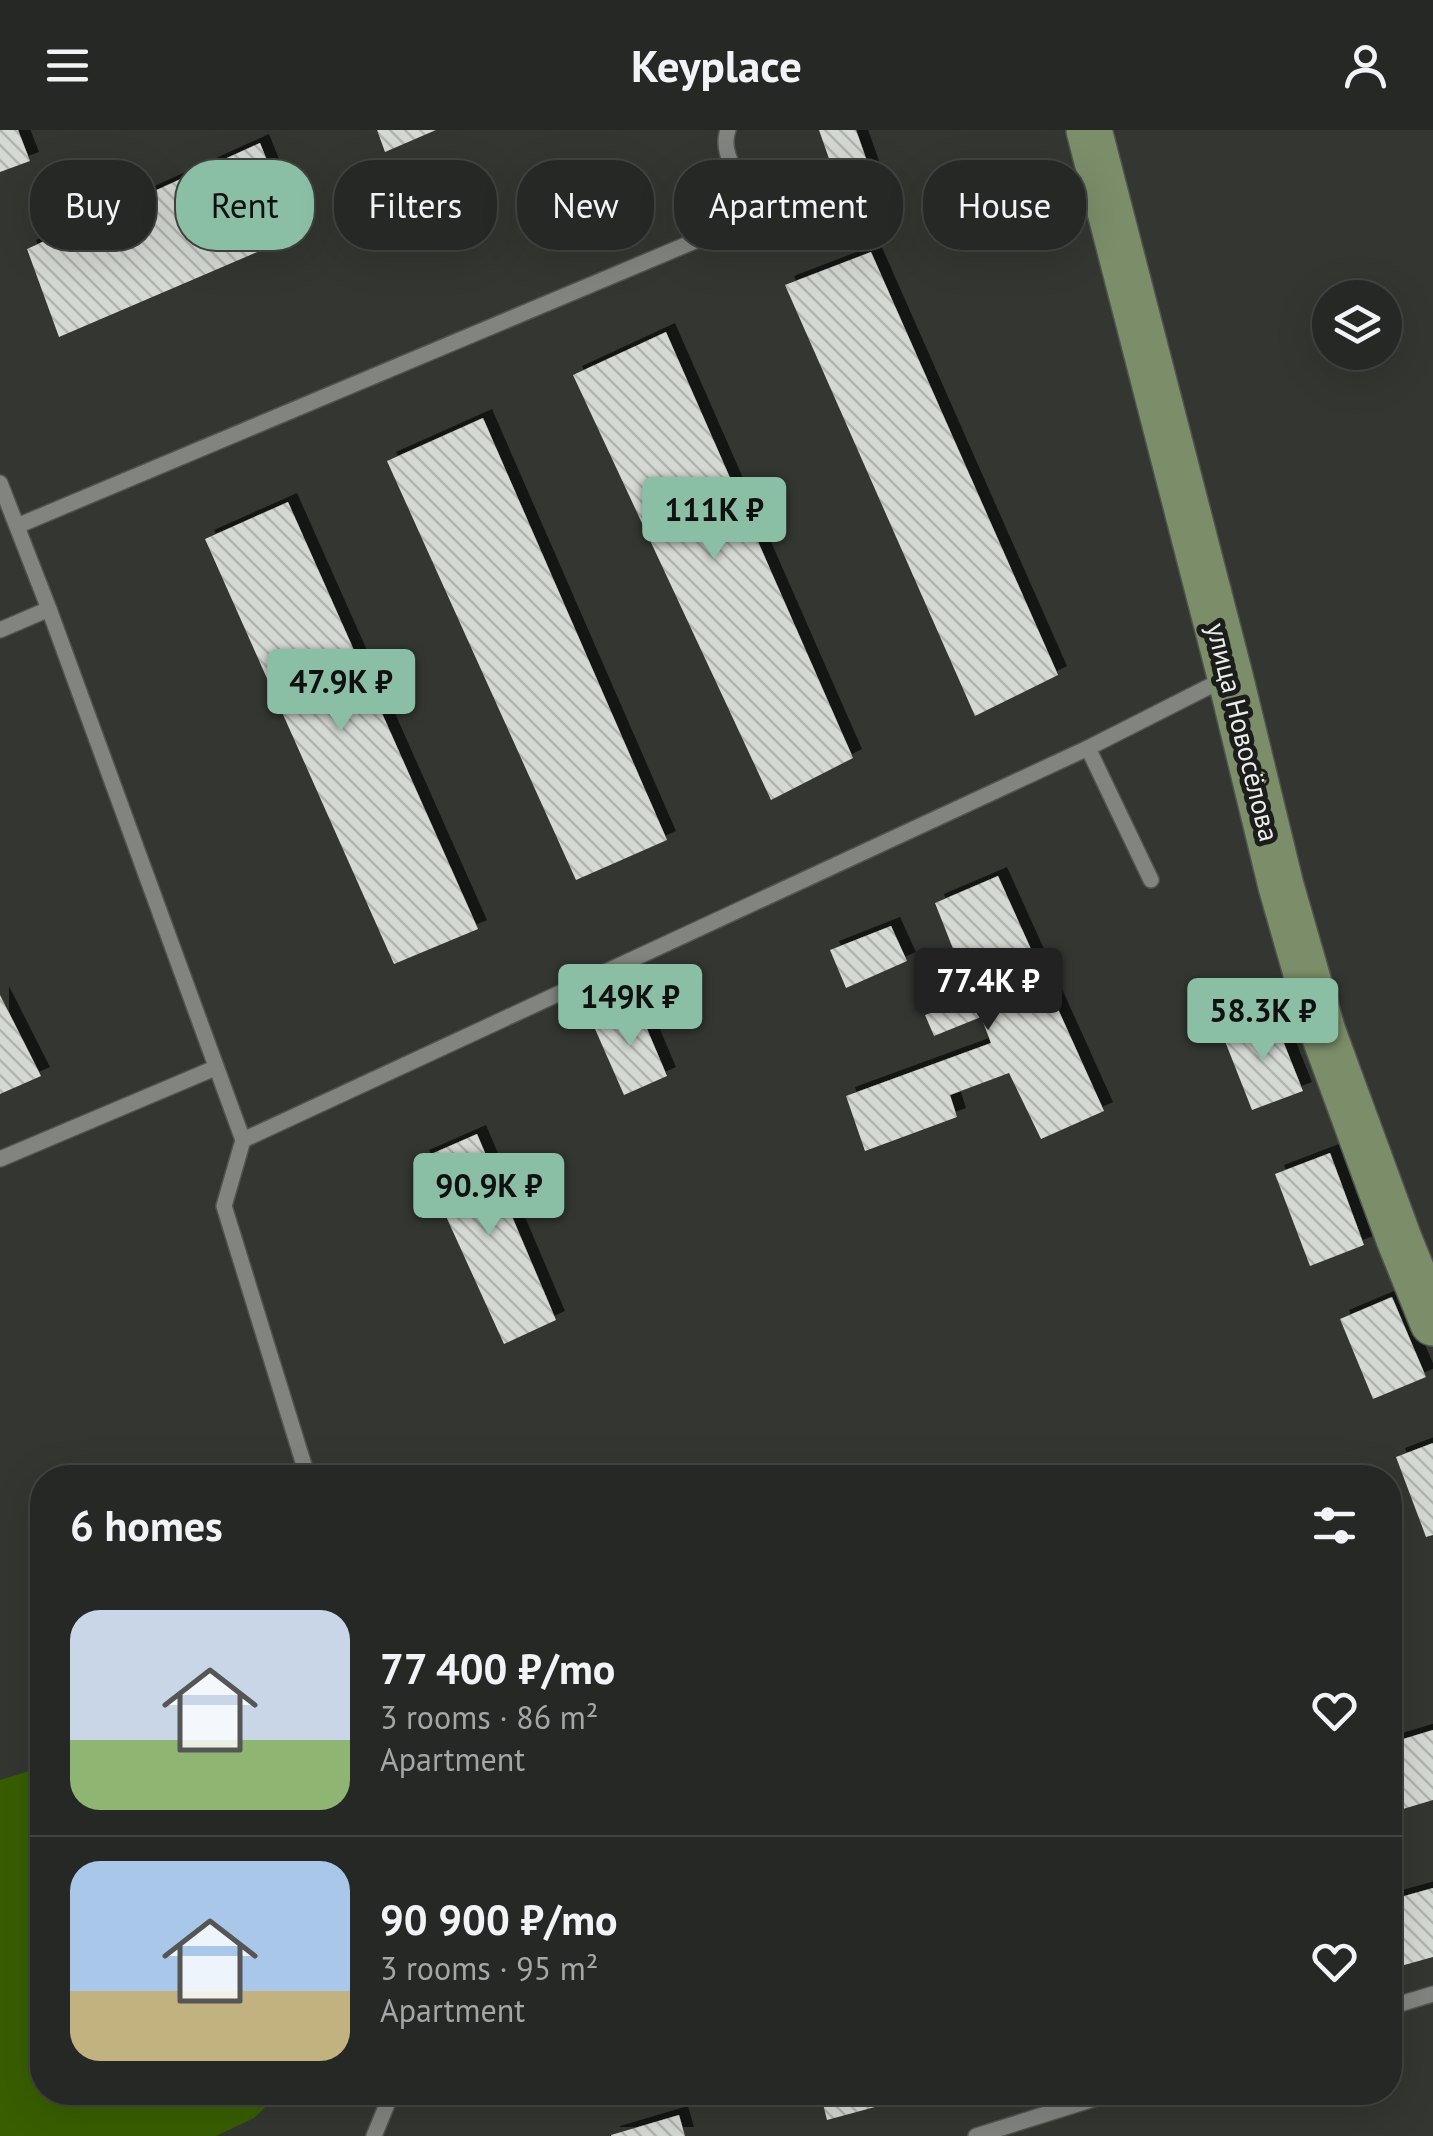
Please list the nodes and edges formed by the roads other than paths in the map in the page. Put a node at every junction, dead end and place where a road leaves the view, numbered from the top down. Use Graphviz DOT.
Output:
graph roads {
  1 [pos="728,130"];
  2 [pos="1089,130"];
  3 [pos="0,483"];
  4 [pos="16,526"];
  5 [pos="49,609"];
  6 [pos="0,630"];
  7 [pos="1230,676"];
  8 [pos="1088,748"];
  9 [pos="1151,880"];
  10 [pos="215,1068"];
  11 [pos="243,1140"];
  12 [pos="0,1160"];
  13 [pos="1433,1323"];
  14 [pos="304,1465"];
  15 [pos="1433,1994"];
  16 [pos="1402,2003"];
  17 [pos="387,2105"];
  18 [pos="1075,2105"];
  19 [pos="374,2136"];
  20 [pos="976,2136"];
  1 -- 4 [label="lane"];
  2 -- 7 [label="main road, улица Новосёлова"];
  3 -- 4 [label="lane"];
  4 -- 5 [label="lane"];
  5 -- 6 [label="lane"];
  5 -- 10 [label="lane"];
  7 -- 8 [label="lane"];
  7 -- 13 [label="main road, улица Новосёлова"];
  8 -- 9 [label="lane"];
  8 -- 11 [label="lane"];
  10 -- 11 [label="lane"];
  10 -- 12 [label="lane"];
  11 -- 14 [label="lane"];
  15 -- 16 [label="lane"];
  17 -- 19 [label="lane"];
  18 -- 20 [label="lane"];
}
